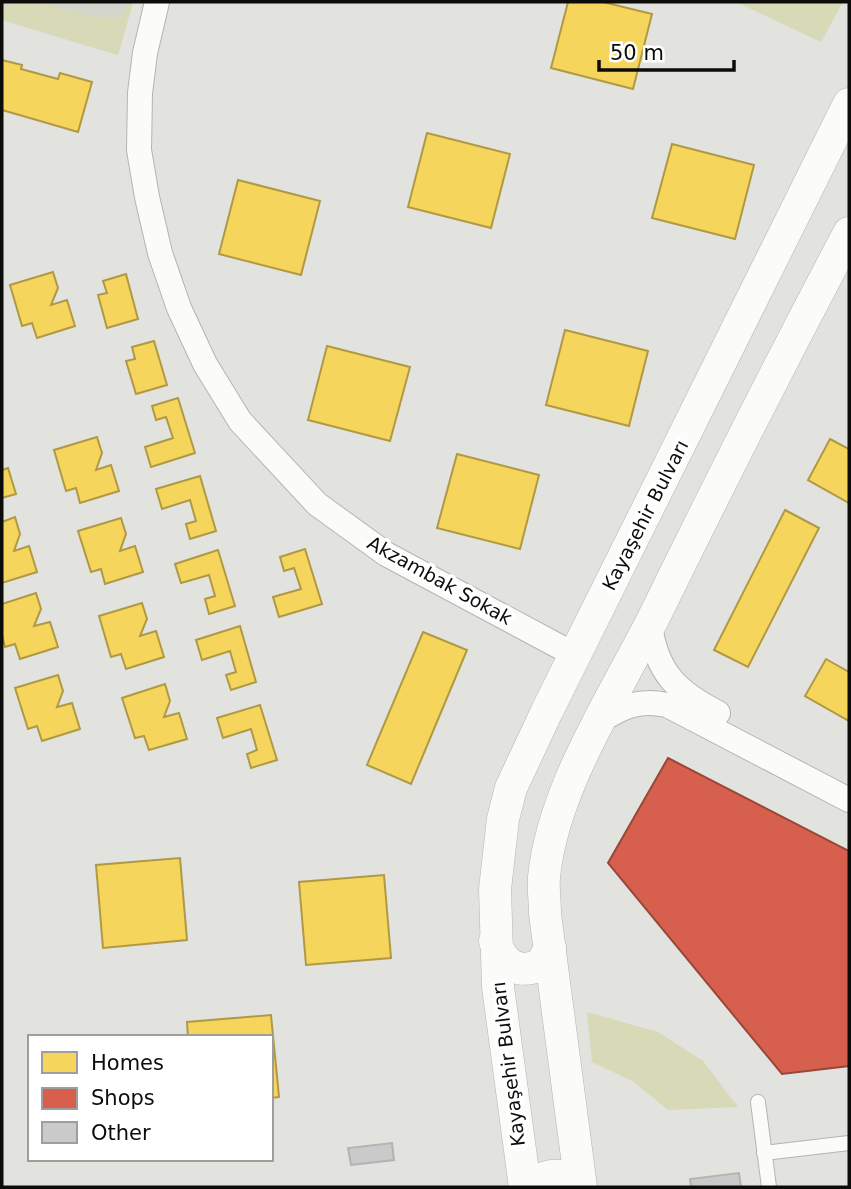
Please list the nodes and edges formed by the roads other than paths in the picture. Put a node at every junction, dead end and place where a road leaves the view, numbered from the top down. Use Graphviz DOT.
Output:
graph roads {
  1 [pos="157,2"];
  2 [pos="849,104"];
  3 [pos="849,233"];
  4 [pos="650,626"];
  5 [pos="575,655"];
  6 [pos="600,721"];
  7 [pos="849,781"];
  8 [pos="849,800"];
  9 [pos="495,941"];
  10 [pos="550,948"];
  11 [pos="758,1101"];
  12 [pos="849,1143"];
  13 [pos="764,1153"];
  14 [pos="525,1187"];
  15 [pos="532,1187"];
  16 [pos="580,1187"];
  17 [pos="769,1187"];
  1 -- 5 [label="street, Akzambak Sokak"];
  2 -- 5 [label="main road, Kayaşehir Bulvarı"];
  3 -- 4 [label="main road"];
  4 -- 6 [label="main road"];
  4 -- 7 [label="street"];
  5 -- 9 [label="main road, Kayaşehir Bulvarı"];
  6 -- 8 [label="street"];
  6 -- 10 [label="main road"];
  9 -- 10 [label="main road, Kayaşehir Bulvarı"];
  9 -- 14 [label="main road, Kayaşehir Bulvarı"];
  10 -- 16 [label="main road"];
  11 -- 13 [label="street"];
  12 -- 13 [label="street"];
  13 -- 17 [label="street"];
  15 -- 16 [label="main road"];
}
